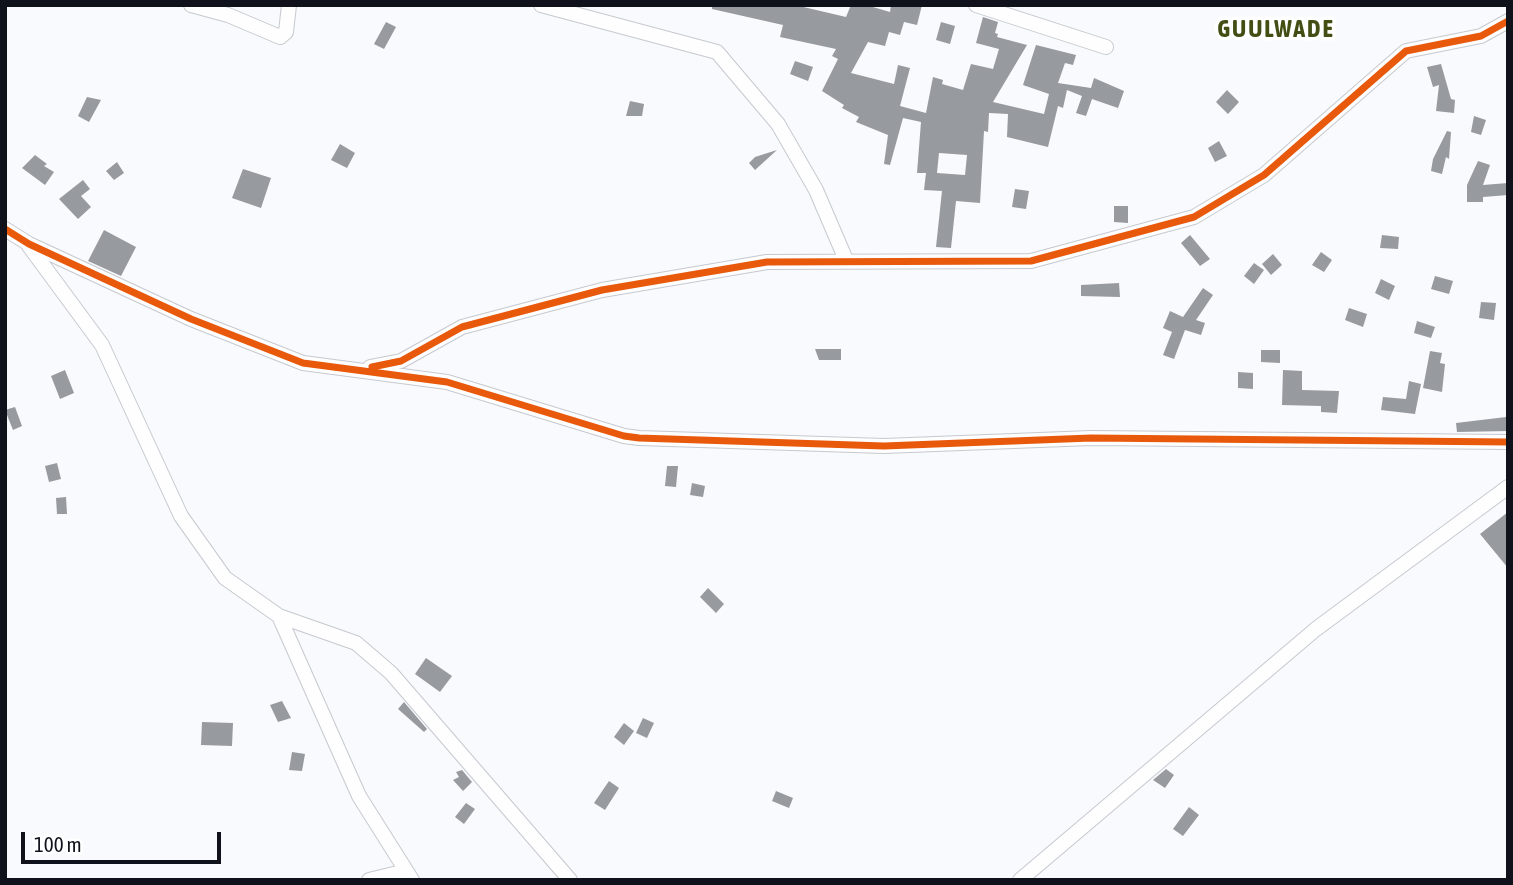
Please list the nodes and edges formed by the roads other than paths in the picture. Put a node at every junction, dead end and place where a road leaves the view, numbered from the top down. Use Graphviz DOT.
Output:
graph roads {
  1 [pos="191,5"];
  2 [pos="289,5"];
  3 [pos="541,5"];
  4 [pos="976,5"];
  5 [pos="1508,21"];
  6 [pos="1106,47"];
  7 [pos="5,229"];
  8 [pos="29,244"];
  9 [pos="846,260"];
  10 [pos="355,370"];
  11 [pos="1508,442"];
  12 [pos="1508,487"];
  13 [pos="278,616"];
  14 [pos="409,875"];
  15 [pos="369,880"];
  16 [pos="570,880"];
  17 [pos="1020,880"];
  1 -- 2 [label="street"];
  3 -- 9 [label="street"];
  4 -- 6 [label="street"];
  5 -- 9 [label="street"];
  7 -- 8 [label="street"];
  8 -- 10 [label="street"];
  8 -- 13 [label="street"];
  9 -- 10 [label="street"];
  10 -- 11 [label="street"];
  12 -- 17 [label="street"];
  13 -- 14 [label="street"];
  13 -- 16 [label="street"];
  14 -- 15 [label="street"];
}
